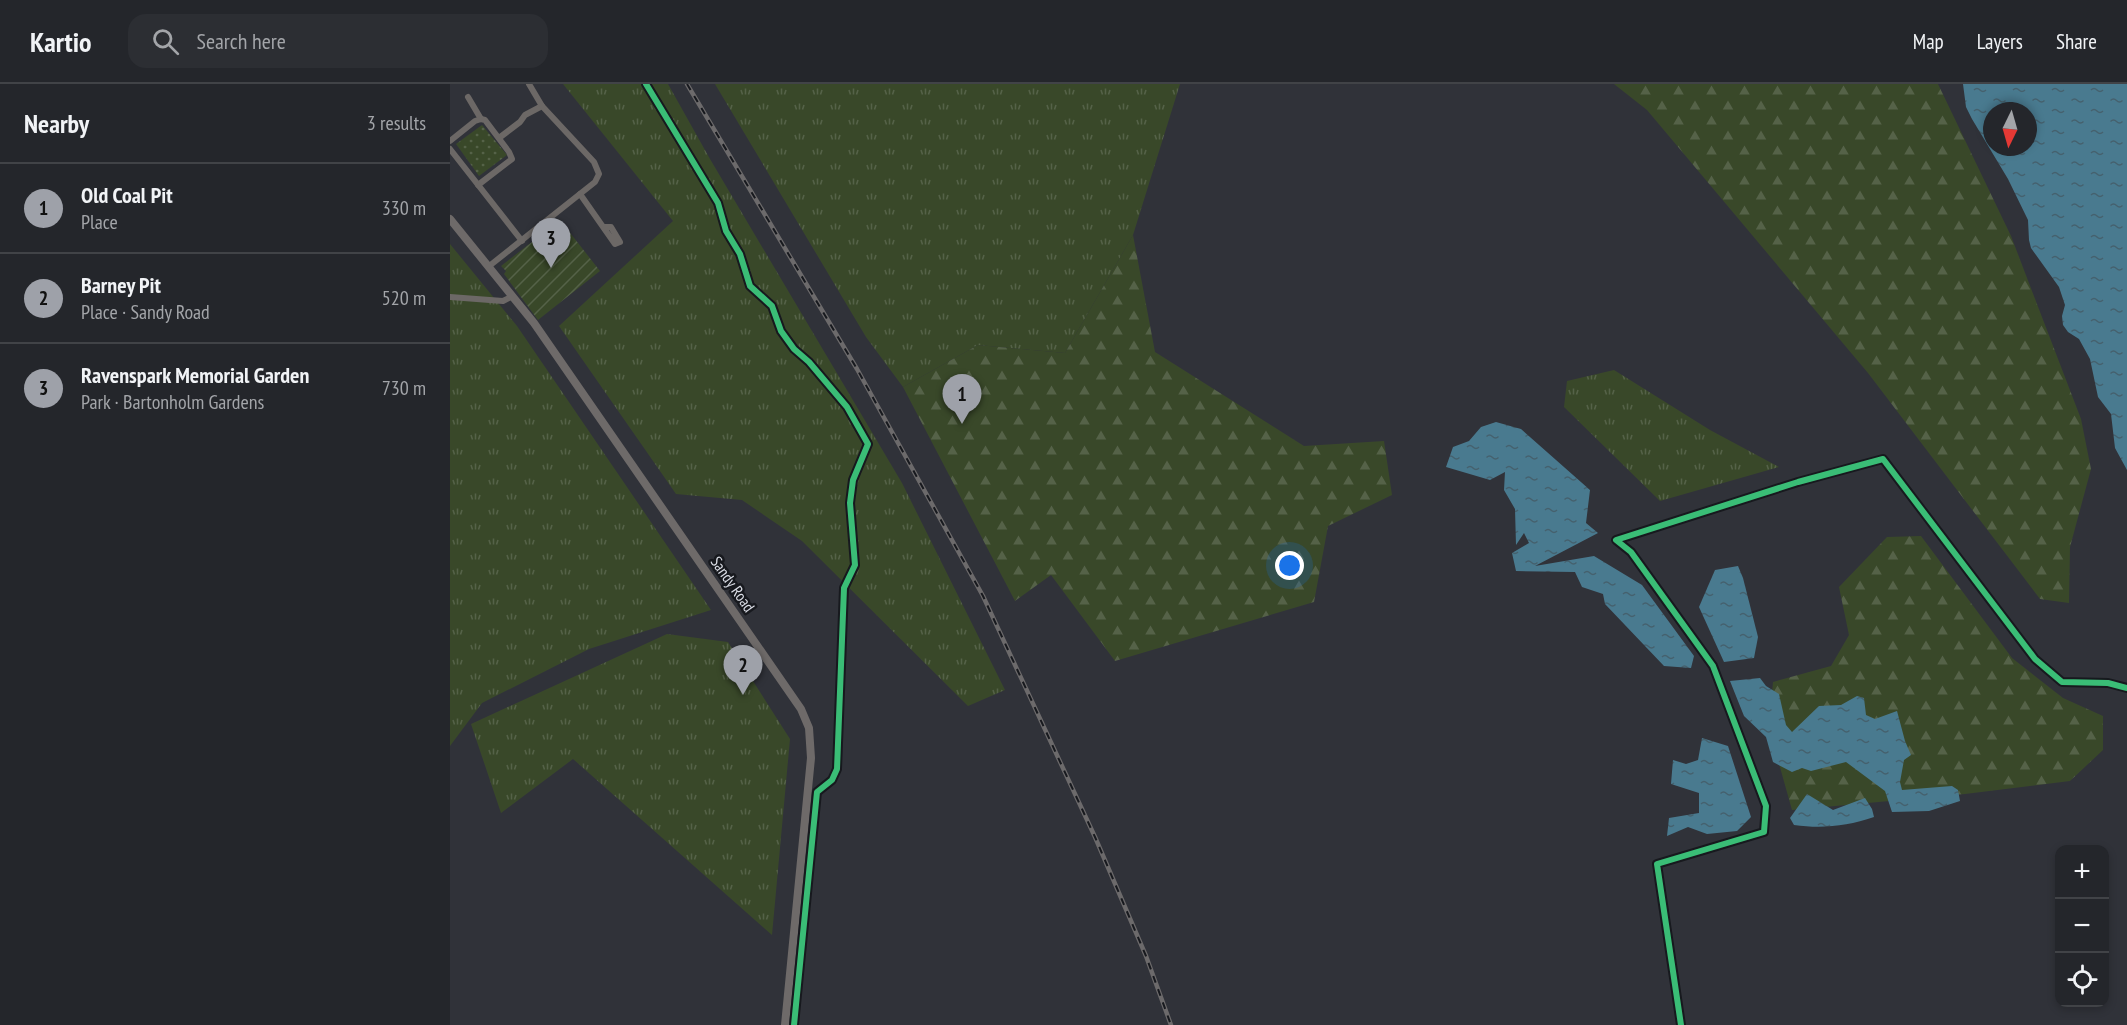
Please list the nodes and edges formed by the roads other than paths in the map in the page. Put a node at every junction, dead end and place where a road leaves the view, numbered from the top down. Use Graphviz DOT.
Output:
graph roads {
  1 [pos="529,84"];
  2 [pos="468,98"];
  3 [pos="542,105"];
  4 [pos="481,119"];
  5 [pos="499,138"];
  6 [pos="450,141"];
  7 [pos="450,149"];
  8 [pos="478,184"];
  9 [pos="580,194"];
  10 [pos="450,219"];
  11 [pos="605,227"];
  12 [pos="522,241"];
  13 [pos="488,267"];
  14 [pos="513,296"];
  15 [pos="450,297"];
  16 [pos="2127,688"];
  17 [pos="784,1025"];
  18 [pos="1681,1025"];
  1 -- 3 [label="street"];
  2 -- 4 [label="street"];
  3 -- 5 [label="street"];
  3 -- 9 [label="street"];
  4 -- 5 [label="street"];
  4 -- 6 [label="street"];
  5 -- 8 [label="street"];
  7 -- 8 [label="street"];
  8 -- 12 [label="street"];
  9 -- 11 [label="street"];
  9 -- 12 [label="street"];
  10 -- 13 [label="main road, Sandy Road"];
  12 -- 13 [label="street"];
  13 -- 14 [label="main road, Sandy Road"];
  14 -- 15 [label="street"];
  14 -- 17 [label="main road, Sandy Road"];
  16 -- 18 [label="street"];
}
